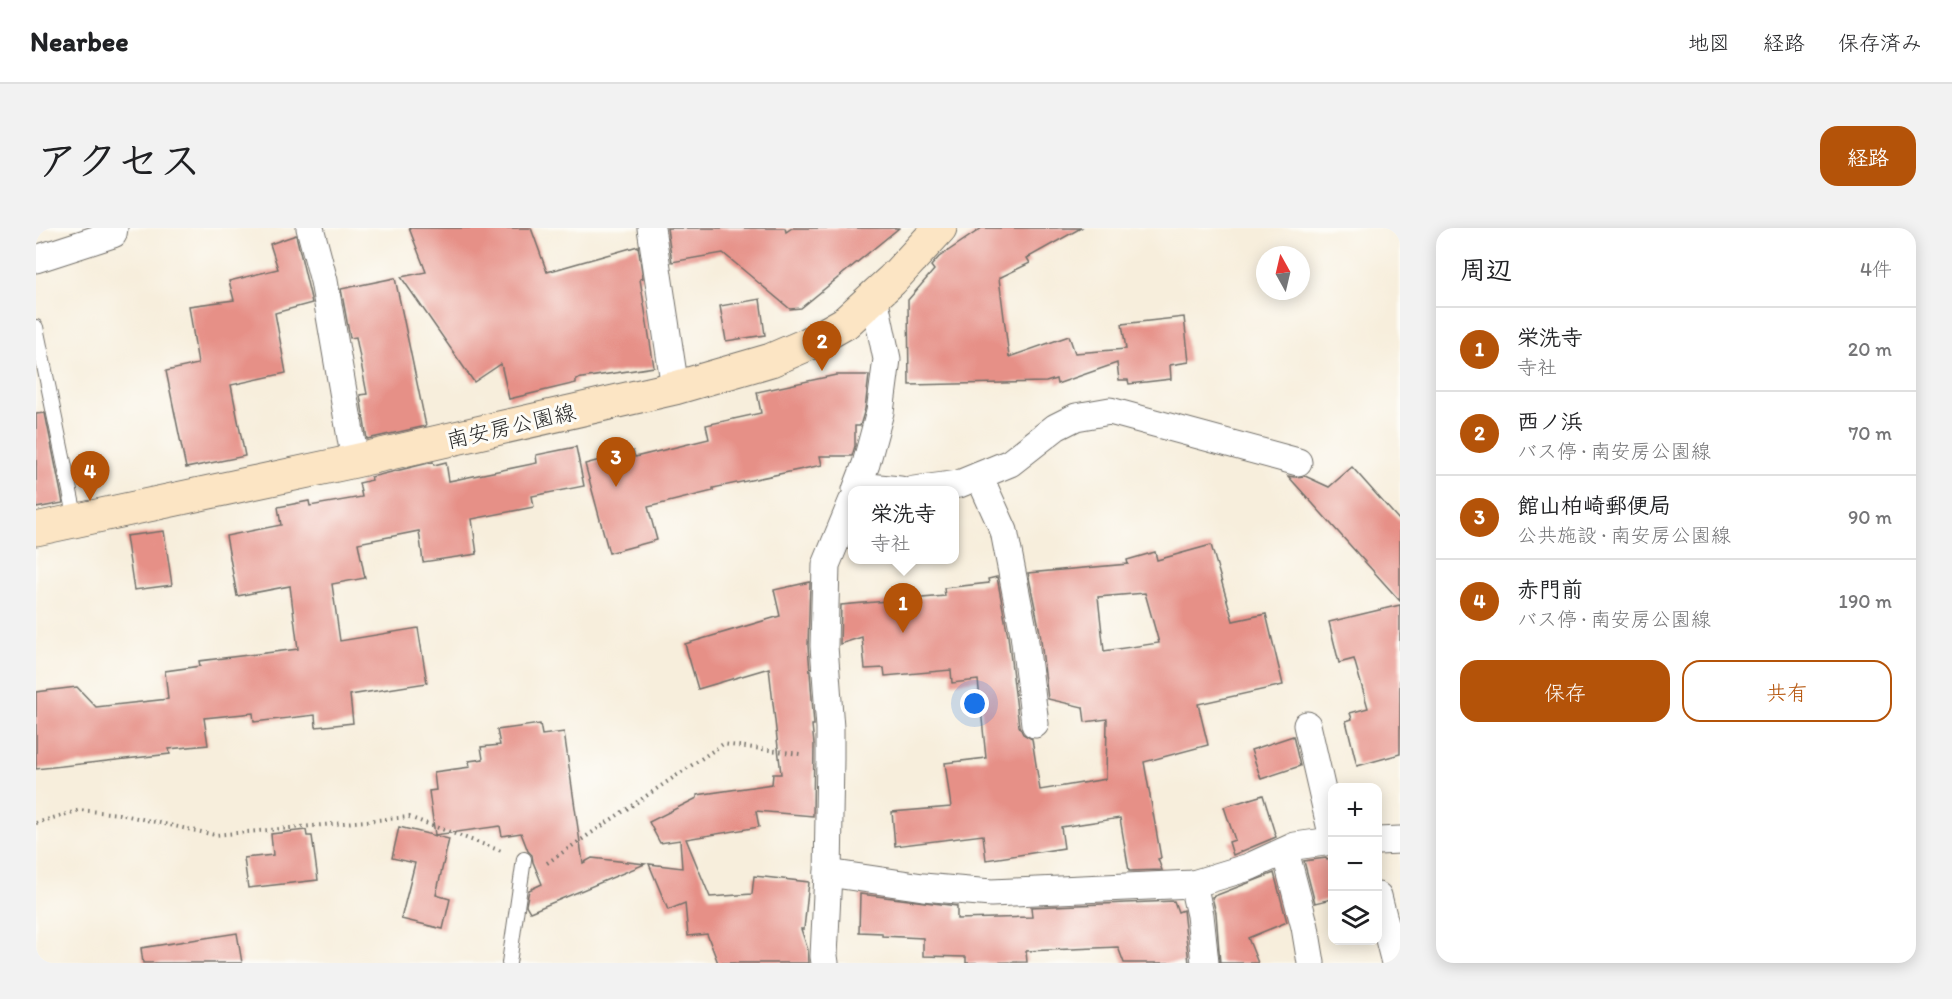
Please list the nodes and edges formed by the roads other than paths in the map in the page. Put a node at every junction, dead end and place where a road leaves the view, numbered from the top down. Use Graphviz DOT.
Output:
graph roads {
  1 [pos="114,228"];
  2 [pos="310,228"];
  3 [pos="651,228"];
  4 [pos="940,228"];
  5 [pos="36,259"];
  6 [pos="874,297"];
  7 [pos="36,327"];
  8 [pos="675,388"];
  9 [pos="355,461"];
  10 [pos="1298,462"];
  11 [pos="979,476"];
  12 [pos="858,486"];
  13 [pos="944,486"];
  14 [pos="848,512"];
  15 [pos="76,520"];
  16 [pos="36,529"];
  17 [pos="1035,724"];
  18 [pos="1308,725"];
  19 [pos="1328,816"];
  20 [pos="1400,840"];
  21 [pos="1382,841"];
  22 [pos="1328,842"];
  23 [pos="1285,851"];
  24 [pos="524,859"];
  25 [pos="828,873"];
  26 [pos="1193,884"];
  27 [pos="1382,915"];
  28 [pos="509,963"];
  29 [pos="825,963"];
  30 [pos="1205,963"];
  31 [pos="1311,963"];
  32 [pos="1395,963"];
  1 -- 5 [label="street"];
  2 -- 9 [label="street"];
  3 -- 8 [label="street"];
  4 -- 6 [label="main road, 南安房公園線"];
  6 -- 8 [label="main road, 南安房公園線"];
  6 -- 12 [label="street"];
  7 -- 15 [label="lane"];
  8 -- 9 [label="main road, 南安房公園線"];
  9 -- 15 [label="main road, 南安房公園線"];
  10 -- 11 [label="street"];
  11 -- 13 [label="street"];
  11 -- 17 [label="street"];
  14 -- 25 [label="street"];
  15 -- 16 [label="main road, 南安房公園線"];
  18 -- 19 [label="street"];
  20 -- 21 [label="street"];
  22 -- 23 [label="street"];
  23 -- 26 [label="street"];
  23 -- 31 [label="street"];
  24 -- 28 [label="lane"];
  25 -- 26 [label="street"];
  25 -- 29 [label="street"];
  26 -- 30 [label="street"];
  27 -- 32 [label="street"];
}
